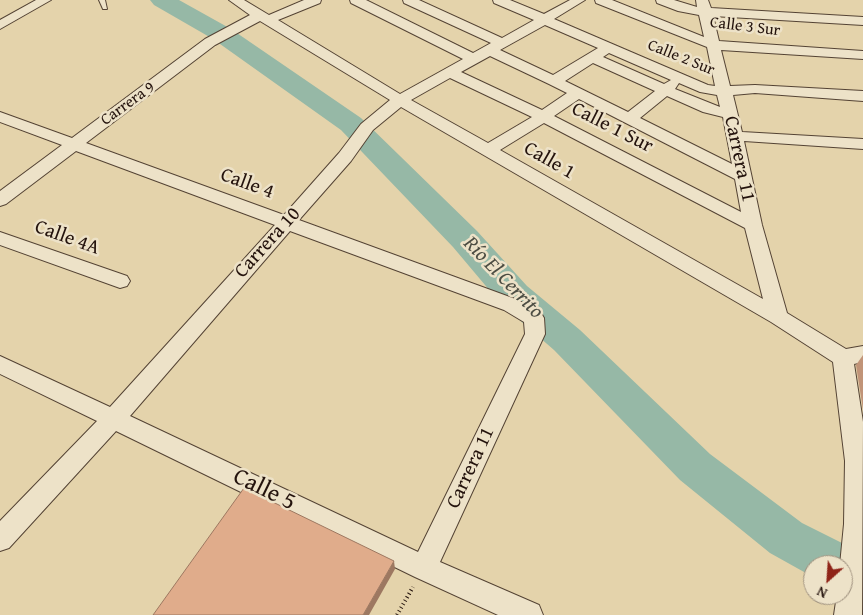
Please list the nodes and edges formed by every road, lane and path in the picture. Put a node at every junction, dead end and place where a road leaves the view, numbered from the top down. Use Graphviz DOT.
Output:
graph roads {
  1 [pos="45,0"];
  2 [pos="102,0"];
  3 [pos="235,0"];
  4 [pos="315,0"];
  5 [pos="357,0"];
  6 [pos="409,0"];
  7 [pos="499,0"];
  8 [pos="579,0"];
  9 [pos="601,0"];
  10 [pos="662,0"];
  11 [pos="704,6"];
  12 [pos="105,8"];
  13 [pos="438,14"];
  14 [pos="264,18"];
  15 [pos="543,20"];
  16 [pos="863,21"];
  17 [pos="0,25"];
  18 [pos="412,28"];
  19 [pos="713,45"];
  20 [pos="496,46"];
  21 [pos="608,47"];
  22 [pos="863,55"];
  23 [pos="592,58"];
  24 [pos="474,59"];
  25 [pos="450,72"];
  26 [pos="679,78"];
  27 [pos="554,80"];
  28 [pos="664,90"];
  29 [pos="724,91"];
  30 [pos="578,93"];
  31 [pos="863,96"];
  32 [pos="400,100"];
  33 [pos="730,114"];
  34 [pos="543,116"];
  35 [pos="0,117"];
  36 [pos="630,119"];
  37 [pos="735,136"];
  38 [pos="73,144"];
  39 [pos="863,144"];
  40 [pos="488,150"];
  41 [pos="744,177"];
  42 [pos="0,200"];
  43 [pos="286,222"];
  44 [pos="753,225"];
  45 [pos="0,238"];
  46 [pos="120,281"];
  47 [pos="778,317"];
  48 [pos="534,318"];
  49 [pos="853,356"];
  50 [pos="0,364"];
  51 [pos="114,418"];
  52 [pos="0,539"];
  53 [pos="424,568"];
  54 [pos="848,614"];
  55 [pos="397,615"];
  56 [pos="529,615"];
  1 -- 17 [label="street"];
  2 -- 12 [label="lane"];
  3 -- 14 [label="street, Calle 1"];
  4 -- 14 [label="street, Carrera 9"];
  5 -- 18 [label="street"];
  6 -- 13 [label="street, Calle 1 Sur"];
  7 -- 15 [label="street, Calle 2 Sur"];
  8 -- 15 [label="street, Carrera 10"];
  9 -- 19 [label="street, Calle 3 Sur"];
  10 -- 11 [label="street"];
  11 -- 16 [label="street"];
  11 -- 19 [label="street, Carrera 11"];
  13 -- 18 [label="street"];
  13 -- 20 [label="street, Calle 1 Sur"];
  14 -- 32 [label="street, Calle 1"];
  14 -- 38 [label="street, Carrera 9"];
  15 -- 20 [label="street, Carrera 10"];
  15 -- 21 [label="street, Calle 2 Sur"];
  18 -- 24 [label="street"];
  19 -- 22 [label="street, Calle 3 Sur"];
  19 -- 29 [label="street, Carrera 11"];
  20 -- 24 [label="street, Carrera 10"];
  20 -- 27 [label="street, Calle 1 Sur"];
  21 -- 23 [label="street"];
  21 -- 26 [label="street, Calle 2 Sur"];
  23 -- 27 [label="street"];
  23 -- 28 [label="street"];
  24 -- 25 [label="street, Carrera 10"];
  25 -- 32 [label="street, Carrera 10"];
  25 -- 34 [label="street, Calle 1 Sur"];
  26 -- 28 [label="street"];
  26 -- 29 [label="street, Calle 2 Sur"];
  27 -- 30 [label="street, Calle 1 Sur"];
  28 -- 33 [label="street"];
  28 -- 36 [label="street"];
  29 -- 31 [label="street, Calle 2 Sur"];
  29 -- 33 [label="street, Carrera 11"];
  30 -- 34 [label="street"];
  30 -- 36 [label="street, Calle 1 Sur"];
  32 -- 40 [label="street, Calle 1"];
  32 -- 43 [label="street, Carrera 10"];
  33 -- 37 [label="street, Carrera 11"];
  34 -- 40 [label="street"];
  34 -- 44 [label="street, Calle 1 Sur"];
  35 -- 38 [label="street, Calle 4"];
  36 -- 41 [label="street, Calle 1 Sur"];
  37 -- 39 [label="street"];
  37 -- 41 [label="street, Carrera 11"];
  38 -- 42 [label="street, Carrera 9"];
  38 -- 43 [label="street, Calle 4"];
  40 -- 47 [label="street, Calle 1"];
  41 -- 44 [label="street, Carrera 11"];
  43 -- 48 [label="street, Calle 4"];
  43 -- 51 [label="street, Carrera 10"];
  44 -- 47 [label="street, Carrera 11"];
  45 -- 46 [label="street, Calle 4A"];
  47 -- 49 [label="street, Calle 1"];
  48 -- 53 [label="street, Carrera 11"];
  49 -- 54 [label="street"];
  50 -- 51 [label="street, Calle 5"];
  51 -- 52 [label="street, Carrera 10"];
  51 -- 53 [label="street, Calle 5"];
  53 -- 55 [label="path"];
  53 -- 56 [label="street, Calle 5"];
}
